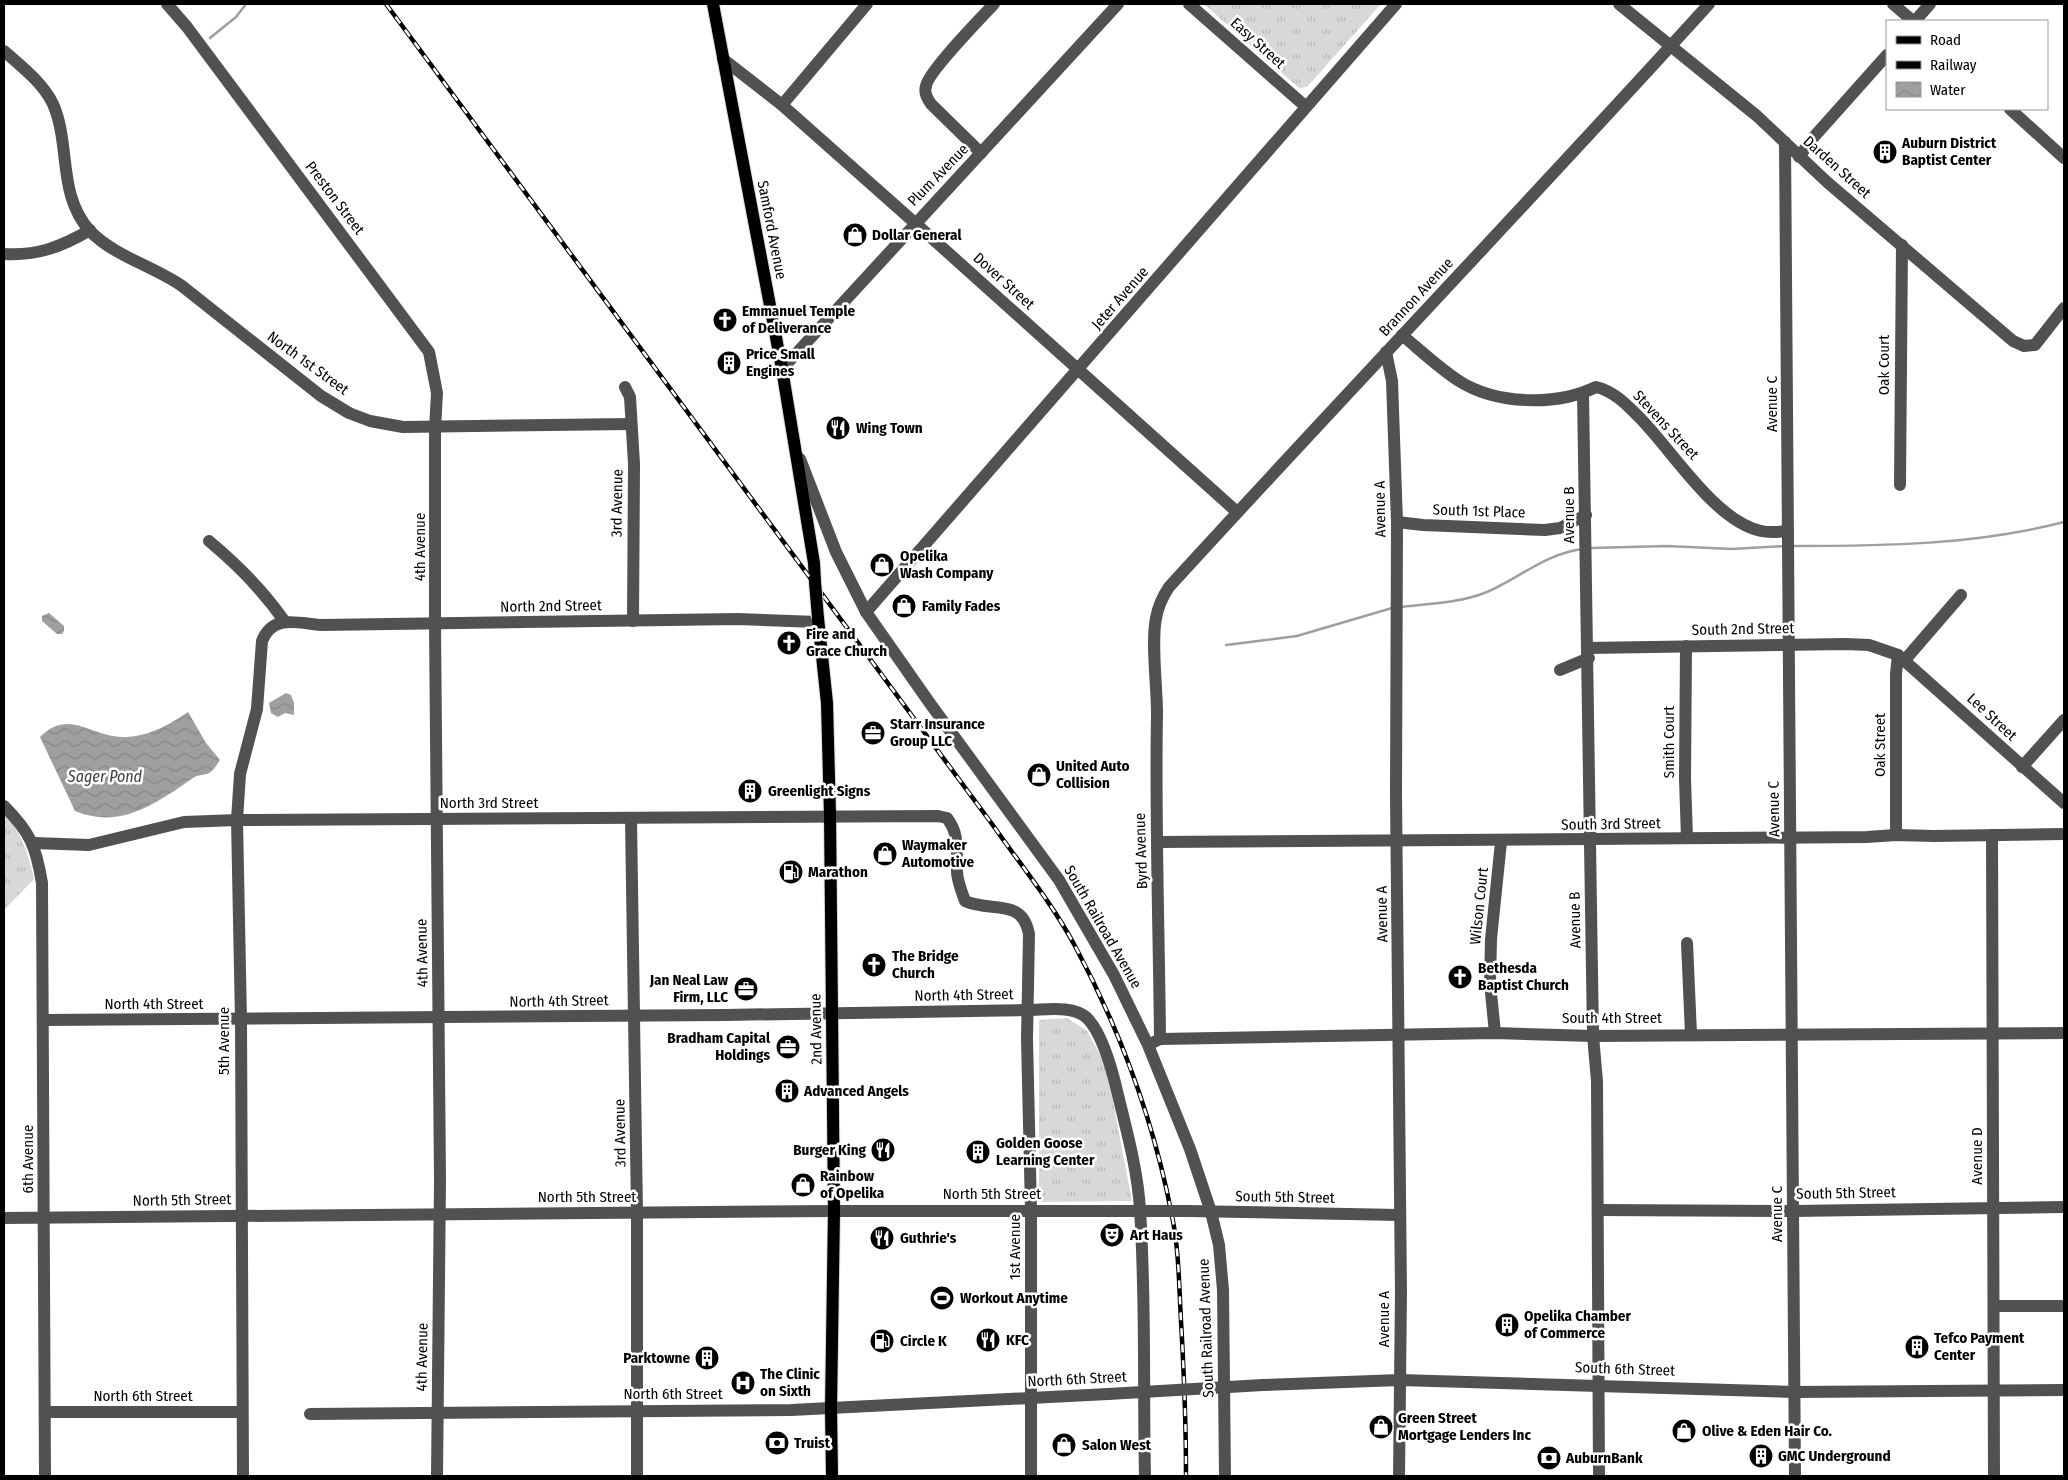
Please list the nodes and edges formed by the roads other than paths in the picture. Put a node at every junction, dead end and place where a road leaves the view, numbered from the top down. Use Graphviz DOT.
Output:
graph roads {
  1 [pos="167,4"];
  2 [pos="713,4"];
  3 [pos="867,4"];
  4 [pos="994,4"];
  5 [pos="1118,4"];
  6 [pos="1189,4"];
  7 [pos="1396,4"];
  8 [pos="1619,4"];
  9 [pos="1709,4"];
  10 [pos="1893,4"];
  11 [pos="1930,4"];
  12 [pos="1913,20"];
  13 [pos="1915,20"];
  14 [pos="1670,46"];
  15 [pos="4,51"];
  16 [pos="1886,56"];
  17 [pos="724,59"];
  18 [pos="782,105"];
  19 [pos="1305,106"];
  20 [pos="2011,110"];
  21 [pos="1785,142"];
  22 [pos="981,153"];
  23 [pos="1799,157"];
  24 [pos="2064,158"];
  25 [pos="915,222"];
  26 [pos="90,230"];
  27 [pos="1902,245"];
  28 [pos="4,254"];
  29 [pos="2064,308"];
  30 [pos="1402,335"];
  31 [pos="1386,352"];
  32 [pos="1079,368"];
  33 [pos="782,370"];
  34 [pos="625,387"];
  35 [pos="1583,393"];
  36 [pos="631,424"];
  37 [pos="435,428"];
  38 [pos="796,450"];
  39 [pos="1900,485"];
  40 [pos="1237,512"];
  41 [pos="1586,515"];
  42 [pos="1397,522"];
  43 [pos="1560,528"];
  44 [pos="1788,531"];
  45 [pos="1586,532"];
  46 [pos="209,541"];
  47 [pos="815,582"];
  48 [pos="1961,595"];
  49 [pos="866,612"];
  50 [pos="1156,618"];
  51 [pos="818,620"];
  52 [pos="633,621"];
  53 [pos="285,622"];
  54 [pos="435,624"];
  55 [pos="1789,645"];
  56 [pos="1686,646"];
  57 [pos="1588,653"];
  58 [pos="1901,658"];
  59 [pos="1560,670"];
  60 [pos="2064,720"];
  61 [pos="2022,767"];
  62 [pos="2064,803"];
  63 [pos="4,806"];
  64 [pos="830,815"];
  65 [pos="437,819"];
  66 [pos="631,819"];
  67 [pos="237,820"];
  68 [pos="2064,834"];
  69 [pos="1896,835"];
  70 [pos="1992,835"];
  71 [pos="1688,838"];
  72 [pos="1791,838"];
  73 [pos="1589,840"];
  74 [pos="1158,842"];
  75 [pos="1398,842"];
  76 [pos="1501,842"];
  77 [pos="34,843"];
  78 [pos="1010,908"];
  79 [pos="1687,943"];
  80 [pos="1028,1010"];
  81 [pos="832,1013"];
  82 [pos="634,1016"];
  83 [pos="439,1018"];
  84 [pos="43,1020"];
  85 [pos="241,1020"];
  86 [pos="1993,1032"];
  87 [pos="2064,1032"];
  88 [pos="1495,1033"];
  89 [pos="1792,1033"];
  90 [pos="1692,1034"];
  91 [pos="1399,1036"];
  92 [pos="1593,1036"];
  93 [pos="1160,1039"];
  94 [pos="1148,1045"];
  95 [pos="1993,1207"];
  96 [pos="2064,1207"];
  97 [pos="1031,1210"];
  98 [pos="1144,1210"];
  99 [pos="1598,1210"];
  100 [pos="834,1211"];
  101 [pos="1170,1211"];
  102 [pos="1793,1211"];
  103 [pos="1211,1212"];
  104 [pos="637,1213"];
  105 [pos="440,1214"];
  106 [pos="1399,1214"];
  107 [pos="240,1215"];
  108 [pos="4,1218"];
  109 [pos="44,1218"];
  110 [pos="1994,1306"];
  111 [pos="2064,1306"];
  112 [pos="1400,1380"];
  113 [pos="1597,1385"];
  114 [pos="1184,1390"];
  115 [pos="2064,1390"];
  116 [pos="1994,1391"];
  117 [pos="1794,1392"];
  118 [pos="1031,1398"];
  119 [pos="831,1409"];
  120 [pos="637,1410"];
  121 [pos="45,1412"];
  122 [pos="242,1412"];
  123 [pos="437,1413"];
  124 [pos="310,1414"];
  125 [pos="45,1476"];
  126 [pos="243,1476"];
  127 [pos="437,1476"];
  128 [pos="637,1476"];
  129 [pos="832,1476"];
  130 [pos="1032,1476"];
  131 [pos="1145,1476"];
  132 [pos="1225,1476"];
  133 [pos="1399,1476"];
  134 [pos="1599,1476"];
  135 [pos="1795,1476"];
  136 [pos="1994,1476"];
  1 -- 37 [label="street, Preston Street"];
  2 -- 17 [label="main road, Samford Avenue"];
  3 -- 18 [label="street"];
  4 -- 22 [label="street"];
  5 -- 22 [label="street, Plum Avenue"];
  6 -- 19 [label="street, Easy Street"];
  7 -- 19 [label="street, Jeter Avenue"];
  8 -- 14 [label="street, Darden Street"];
  9 -- 14 [label="street, Brannon Avenue"];
  10 -- 12 [label="street"];
  11 -- 13 [label="street"];
  14 -- 21 [label="street, Darden Street"];
  14 -- 30 [label="street, Brannon Avenue"];
  15 -- 26 [label="street"];
  16 -- 23 [label="street"];
  17 -- 18 [label="street, Dover Street"];
  17 -- 33 [label="main road, Samford Avenue"];
  18 -- 25 [label="street, Dover Street"];
  19 -- 32 [label="street, Jeter Avenue"];
  20 -- 24 [label="street"];
  21 -- 23 [label="street, Darden Street"];
  21 -- 44 [label="street, Avenue C"];
  22 -- 25 [label="street, Plum Avenue"];
  23 -- 27 [label="street, Darden Street"];
  25 -- 32 [label="street, Dover Street"];
  25 -- 33 [label="street, Plum Avenue"];
  26 -- 28 [label="street"];
  26 -- 37 [label="street, North 1st Street"];
  27 -- 29 [label="street, Darden Street"];
  27 -- 39 [label="street, Oak Court"];
  30 -- 31 [label="street, Brannon Avenue"];
  30 -- 35 [label="street, Stevens Street"];
  31 -- 40 [label="street, Brannon Avenue"];
  31 -- 42 [label="street, Avenue A"];
  32 -- 40 [label="street, Dover Street"];
  32 -- 49 [label="street, Jeter Avenue"];
  33 -- 38 [label="main road, Samford Avenue"];
  34 -- 36 [label="street, 3rd Avenue"];
  35 -- 41 [label="street, Avenue B"];
  35 -- 44 [label="street, Stevens Street"];
  36 -- 37 [label="street, North 1st Street"];
  36 -- 52 [label="street, 3rd Avenue"];
  37 -- 54 [label="street, 4th Avenue"];
  38 -- 47 [label="main road, Samford Avenue"];
  38 -- 49 [label="street, South Railroad Avenue"];
  40 -- 50 [label="street, Brannon Avenue"];
  41 -- 43 [label="street, South 1st Place"];
  41 -- 45 [label="street, Avenue B"];
  42 -- 43 [label="street, South 1st Place"];
  42 -- 75 [label="street, Avenue A"];
  43 -- 45 [label="street, South 1st Place"];
  44 -- 55 [label="street, Avenue C"];
  45 -- 57 [label="street, Avenue B"];
  46 -- 53 [label="street"];
  47 -- 51 [label="main road, 2nd Avenue, bridge"];
  48 -- 58 [label="street"];
  49 -- 94 [label="street, South Railroad Avenue"];
  50 -- 74 [label="street, Byrd Avenue"];
  51 -- 52 [label="street, North 2nd Street"];
  51 -- 64 [label="main road, 2nd Avenue"];
  52 -- 54 [label="street, North 2nd Street"];
  53 -- 54 [label="street, North 2nd Street"];
  53 -- 67 [label="street, 5th Avenue"];
  54 -- 65 [label="street, 4th Avenue"];
  55 -- 56 [label="street, South 2nd Street"];
  55 -- 58 [label="street, South 2nd Street"];
  55 -- 72 [label="street, Avenue C"];
  56 -- 57 [label="street, South 2nd Street"];
  56 -- 71 [label="street, Smith Court"];
  57 -- 59 [label="street, South 2nd Street"];
  57 -- 73 [label="street, Avenue B"];
  58 -- 61 [label="street, Lee Street"];
  58 -- 69 [label="street, Oak Street"];
  60 -- 61 [label="street"];
  61 -- 62 [label="street, Lee Street"];
  63 -- 77 [label="street"];
  64 -- 66 [label="street, North 3rd Street"];
  64 -- 78 [label="street, North 3rd Street"];
  64 -- 81 [label="main road, 2nd Avenue"];
  65 -- 66 [label="street, North 3rd Street"];
  65 -- 67 [label="street, North 3rd Street"];
  65 -- 83 [label="street, 4th Avenue"];
  66 -- 82 [label="street, 3rd Avenue"];
  67 -- 77 [label="street, North 3rd Street"];
  67 -- 85 [label="street, 5th Avenue"];
  68 -- 70 [label="street, South 3rd Street"];
  69 -- 70 [label="street, South 3rd Street"];
  69 -- 72 [label="street, South 3rd Street"];
  70 -- 86 [label="street, Avenue D"];
  71 -- 72 [label="street, South 3rd Street"];
  71 -- 73 [label="street, South 3rd Street"];
  72 -- 89 [label="street, Avenue C"];
  73 -- 76 [label="street, South 3rd Street"];
  73 -- 92 [label="street, Avenue B"];
  74 -- 75 [label="street, South 3rd Street"];
  74 -- 93 [label="street, Byrd Avenue"];
  75 -- 76 [label="street, South 3rd Street"];
  75 -- 91 [label="street, Avenue A"];
  76 -- 88 [label="street, Wilson Court"];
  77 -- 84 [label="street, 6th Avenue"];
  78 -- 80 [label="street, 1st Avenue"];
  79 -- 90 [label="street"];
  80 -- 81 [label="street, North 4th Street"];
  80 -- 97 [label="street, 1st Avenue"];
  80 -- 98 [label="street, North 4th Street"];
  81 -- 82 [label="street, North 4th Street"];
  81 -- 100 [label="main road, 2nd Avenue"];
  82 -- 83 [label="street, North 4th Street"];
  82 -- 104 [label="street, 3rd Avenue"];
  83 -- 85 [label="street, North 4th Street"];
  83 -- 105 [label="street, 4th Avenue"];
  84 -- 85 [label="street, North 4th Street"];
  84 -- 109 [label="street, 6th Avenue"];
  85 -- 107 [label="street, 5th Avenue"];
  86 -- 87 [label="street, South 4th Street"];
  86 -- 89 [label="street, South 4th Street"];
  86 -- 95 [label="street, Avenue D"];
  88 -- 91 [label="street, South 4th Street"];
  88 -- 92 [label="street, South 4th Street"];
  89 -- 90 [label="street, South 4th Street"];
  89 -- 102 [label="street, Avenue C"];
  90 -- 92 [label="street, South 4th Street"];
  91 -- 93 [label="street, South 4th Street"];
  91 -- 106 [label="street, Avenue A"];
  92 -- 99 [label="street, Avenue B"];
  93 -- 94 [label="street"];
  94 -- 103 [label="street, South Railroad Avenue"];
  95 -- 96 [label="street, South 5th Street"];
  95 -- 102 [label="street, South 5th Street"];
  95 -- 110 [label="street, Avenue D"];
  97 -- 98 [label="street, North 5th Street"];
  97 -- 100 [label="street, North 5th Street"];
  97 -- 118 [label="street, 1st Avenue"];
  98 -- 101 [label="street, North 5th Street"];
  98 -- 131 [label="street"];
  99 -- 102 [label="street, South 5th Street"];
  99 -- 113 [label="street, Avenue B"];
  100 -- 104 [label="street, North 5th Street"];
  100 -- 119 [label="main road, 2nd Avenue"];
  101 -- 103 [label="street, South 5th Street, bridge"];
  102 -- 117 [label="street, Avenue C"];
  103 -- 106 [label="street, South 5th Street"];
  103 -- 132 [label="street, South Railroad Avenue"];
  104 -- 105 [label="street, North 5th Street"];
  104 -- 120 [label="street, 3rd Avenue"];
  105 -- 107 [label="street, North 5th Street"];
  105 -- 123 [label="street, 4th Avenue"];
  106 -- 112 [label="street, Avenue A"];
  107 -- 109 [label="street, North 5th Street"];
  107 -- 122 [label="street, 5th Avenue"];
  108 -- 109 [label="street, North 5th Street"];
  109 -- 121 [label="street, 6th Avenue"];
  110 -- 111 [label="street"];
  110 -- 116 [label="street, Avenue D"];
  112 -- 113 [label="street, South 6th Street"];
  112 -- 114 [label="street, South 6th Street, bridge"];
  112 -- 133 [label="street, Avenue A"];
  113 -- 117 [label="street, South 6th Street"];
  113 -- 134 [label="street, Avenue B"];
  114 -- 118 [label="street, North 6th Street, bridge"];
  115 -- 116 [label="street, South 6th Street"];
  116 -- 117 [label="street, South 6th Street"];
  116 -- 136 [label="street, Avenue D"];
  117 -- 135 [label="street, Avenue C"];
  118 -- 119 [label="street, North 6th Street"];
  118 -- 130 [label="street, 1st Avenue"];
  119 -- 120 [label="street, North 6th Street"];
  119 -- 129 [label="main road, 2nd Avenue"];
  120 -- 123 [label="street, North 6th Street"];
  120 -- 128 [label="street, 3rd Avenue"];
  121 -- 122 [label="street, North 6th Street"];
  121 -- 125 [label="street, 6th Avenue"];
  122 -- 126 [label="street, 5th Avenue"];
  123 -- 124 [label="street, North 6th Street"];
  123 -- 127 [label="street, 4th Avenue"];
}
